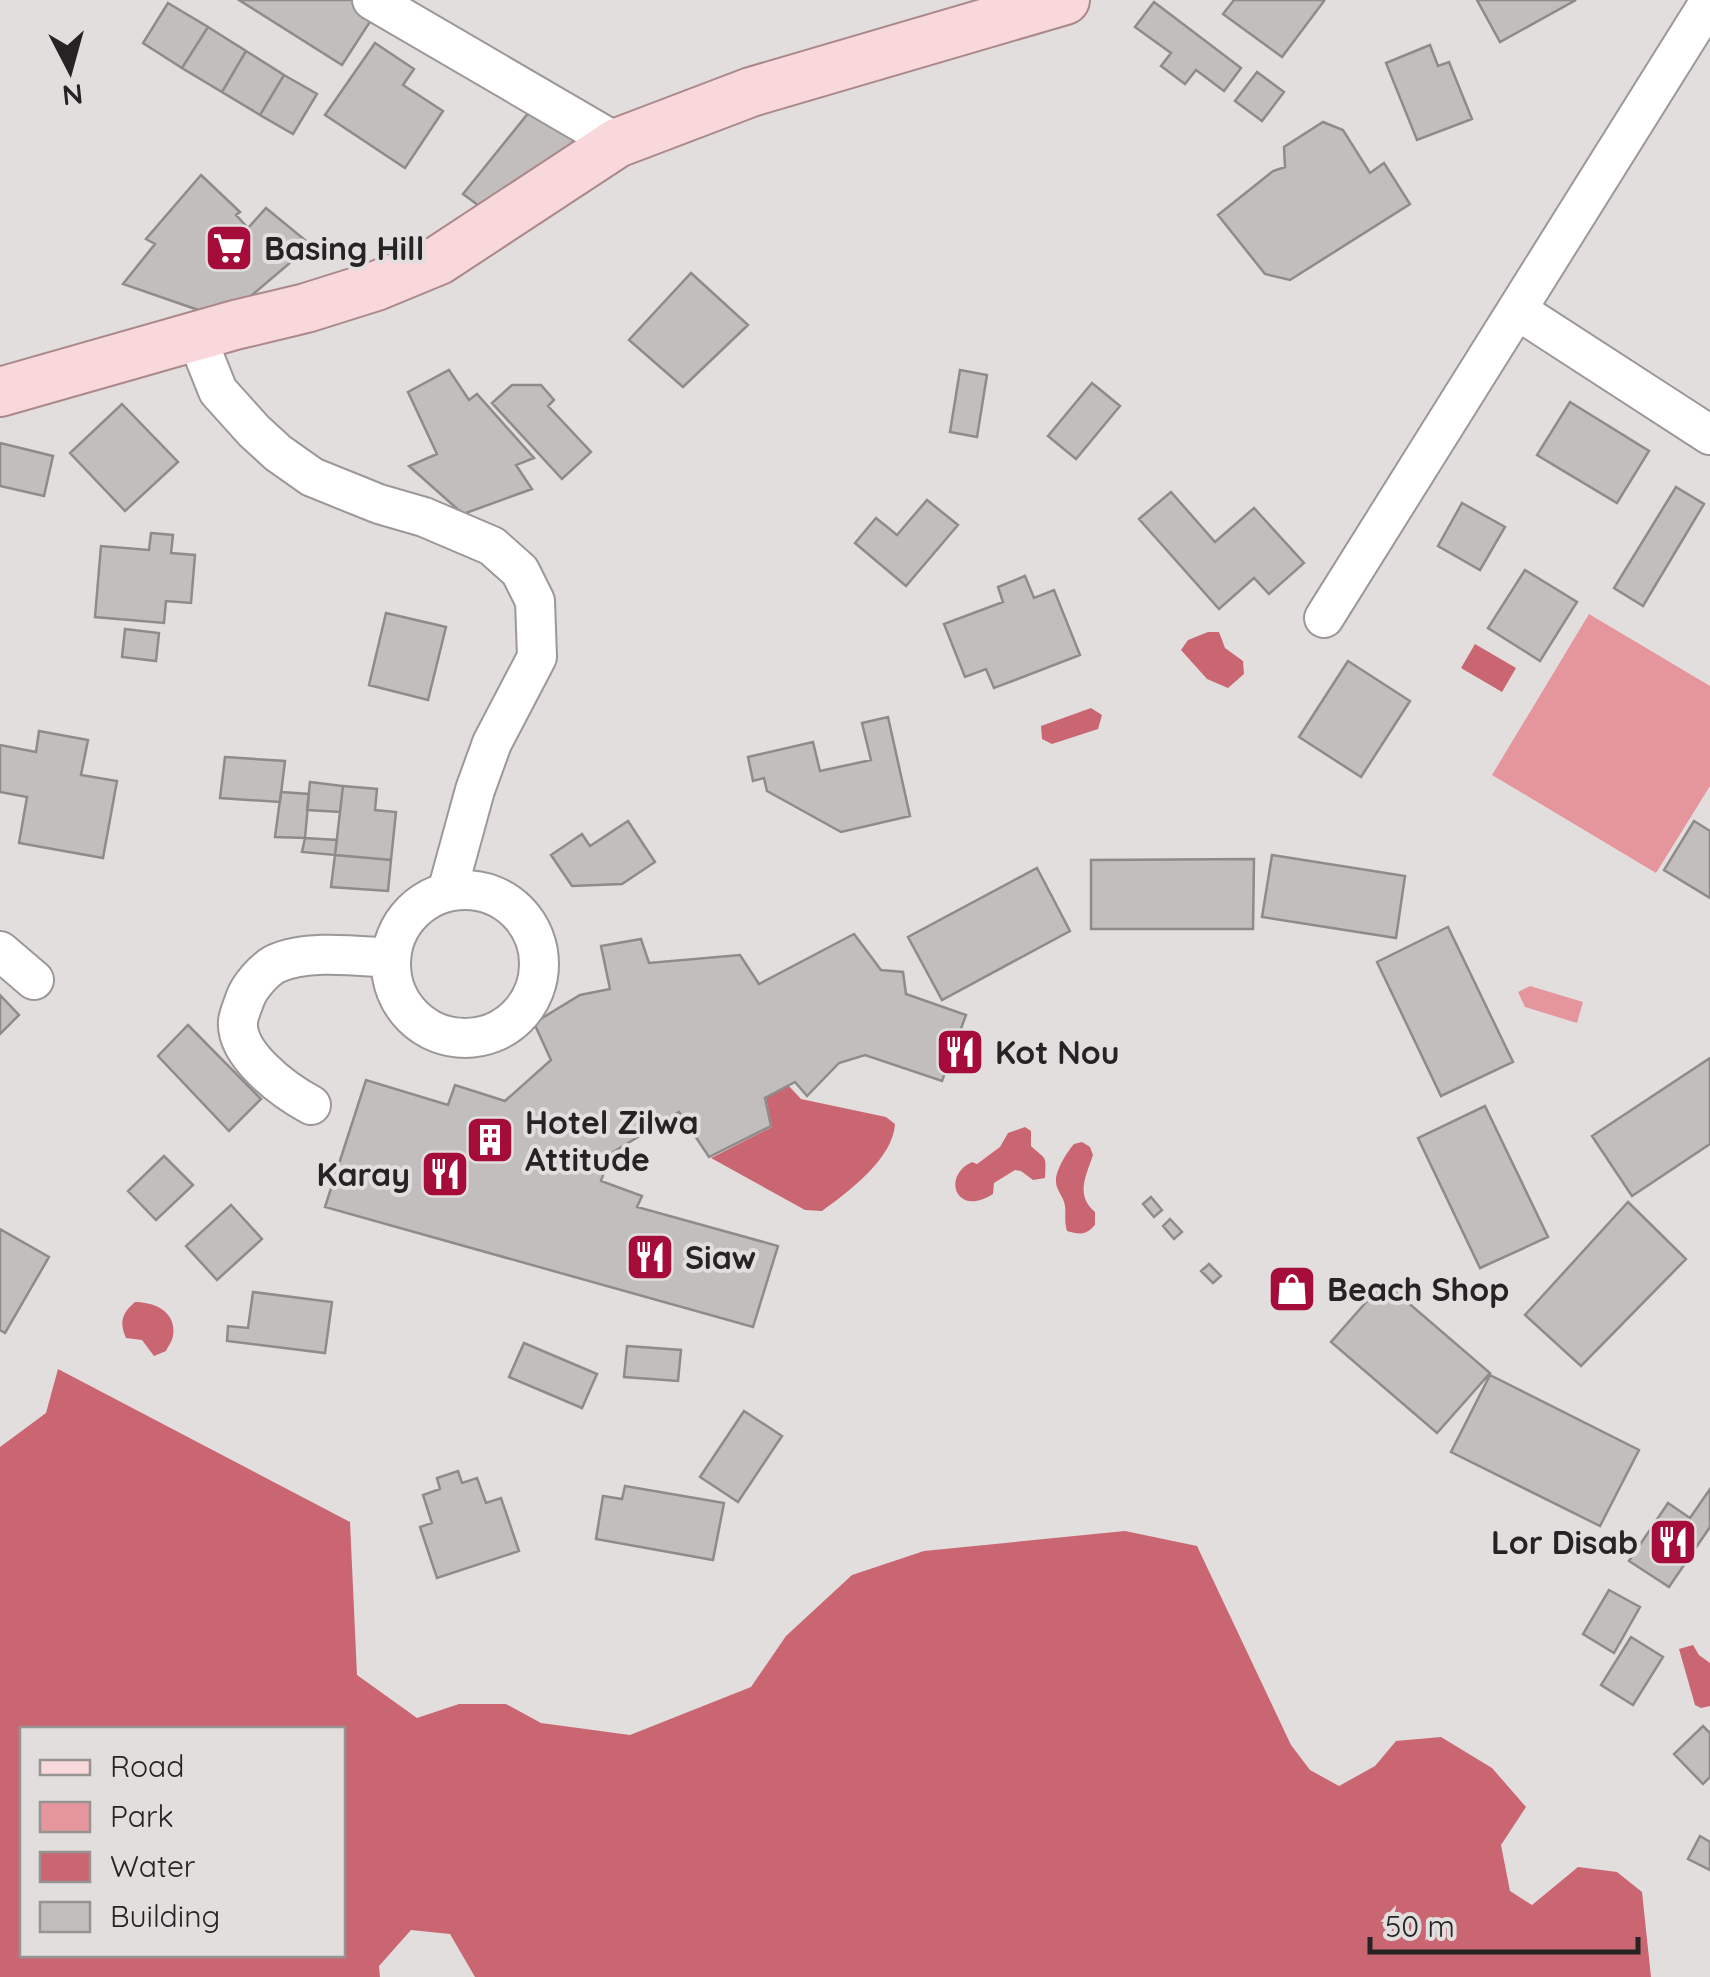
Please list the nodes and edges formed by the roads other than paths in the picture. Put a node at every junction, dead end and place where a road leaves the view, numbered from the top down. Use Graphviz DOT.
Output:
graph roads {
  1 [pos="372,0"];
  2 [pos="1064,0"];
  3 [pos="1710,1"];
  4 [pos="617,143"];
  5 [pos="1517,310"];
  6 [pos="196,336"];
  7 [pos="0,392"];
  8 [pos="1710,436"];
  9 [pos="1324,618"];
  10 [pos="447,892"];
  11 [pos="0,952"];
  12 [pos="391,958"];
  13 [pos="34,980"];
  14 [pos="311,1105"];
  1 -- 4 [label="street"];
  2 -- 4 [label="main road"];
  3 -- 5 [label="street"];
  4 -- 6 [label="main road"];
  5 -- 8 [label="street"];
  5 -- 9 [label="street"];
  6 -- 7 [label="main road"];
  6 -- 10 [label="street"];
  10 -- 12 [label="street"];
  10 -- 12 [label="street"];
  11 -- 13 [label="street"];
  12 -- 14 [label="street"];
}
